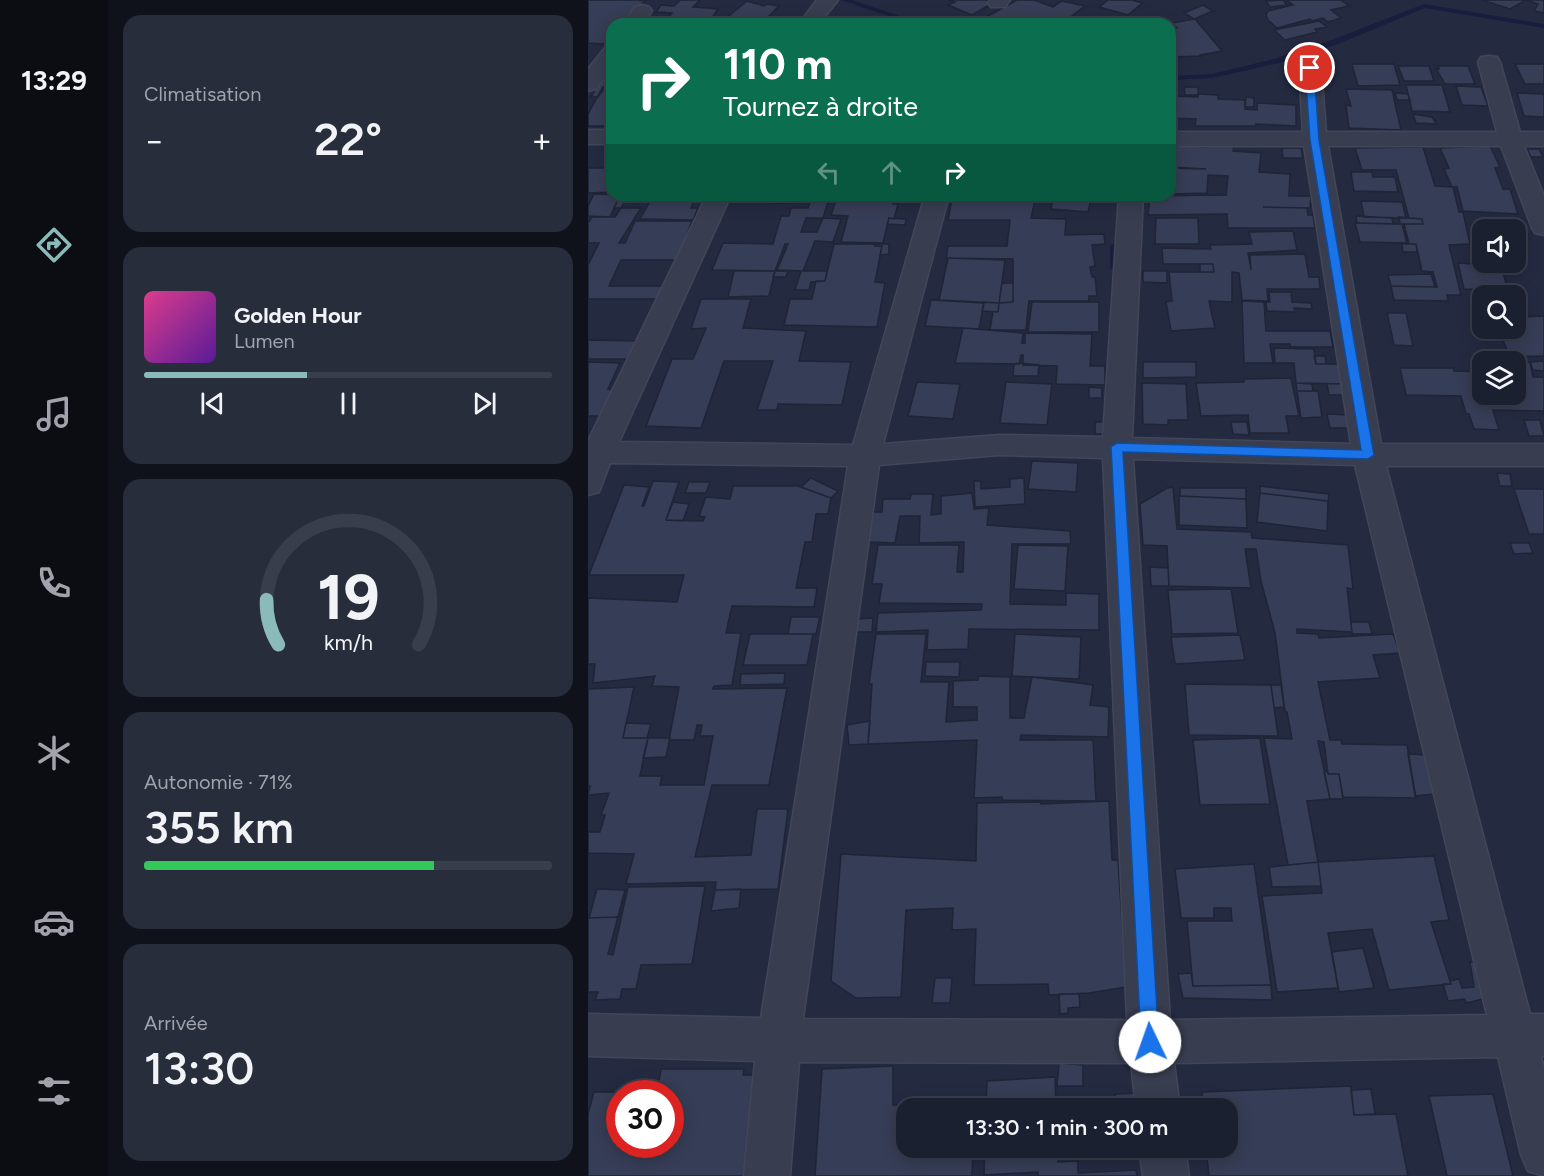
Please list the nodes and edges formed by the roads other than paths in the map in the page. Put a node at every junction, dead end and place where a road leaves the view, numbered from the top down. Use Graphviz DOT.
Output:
graph roads {
  1 [pos="828,0"];
  2 [pos="813,18"];
  3 [pos="606,60"];
  4 [pos="1489,62"];
  5 [pos="1310,68"];
  6 [pos="588,84"];
  7 [pos="588,137"];
  8 [pos="606,137"];
  9 [pos="1176,139"];
  10 [pos="1544,139"];
  11 [pos="1315,140"];
  12 [pos="1510,140"];
  13 [pos="716,201"];
  14 [pos="935,201"];
  15 [pos="1131,201"];
  16 [pos="1544,228"];
  17 [pos="1117,447"];
  18 [pos="594,452"];
  19 [pos="1368,455"];
  20 [pos="1544,455"];
  21 [pos="865,456"];
  22 [pos="588,484"];
  23 [pos="588,1035"];
  24 [pos="1528,1035"];
  25 [pos="779,1040"];
  26 [pos="1150,1042"];
  27 [pos="1157,1098"];
  28 [pos="1544,1155"];
  29 [pos="1163,1158"];
  30 [pos="767,1176"];
  31 [pos="1166,1176"];
  1 -- 2 [label="street"];
  3 -- 6 [label="street"];
  4 -- 12 [label="street"];
  5 -- 11 [label="street"];
  7 -- 8 [label="street"];
  9 -- 11 [label="street"];
  10 -- 12 [label="street"];
  11 -- 12 [label="street"];
  11 -- 19 [label="street"];
  12 -- 16 [label="street"];
  13 -- 18 [label="street"];
  14 -- 21 [label="street"];
  15 -- 17 [label="street"];
  17 -- 19 [label="street"];
  17 -- 21 [label="street"];
  17 -- 26 [label="street"];
  18 -- 21 [label="street"];
  18 -- 22 [label="street"];
  19 -- 20 [label="street"];
  19 -- 24 [label="street"];
  21 -- 25 [label="street"];
  23 -- 25 [label="street"];
  24 -- 26 [label="street"];
  24 -- 28 [label="street"];
  25 -- 26 [label="street"];
  25 -- 30 [label="street"];
  26 -- 27 [label="street"];
  29 -- 31 [label="street"];
}
